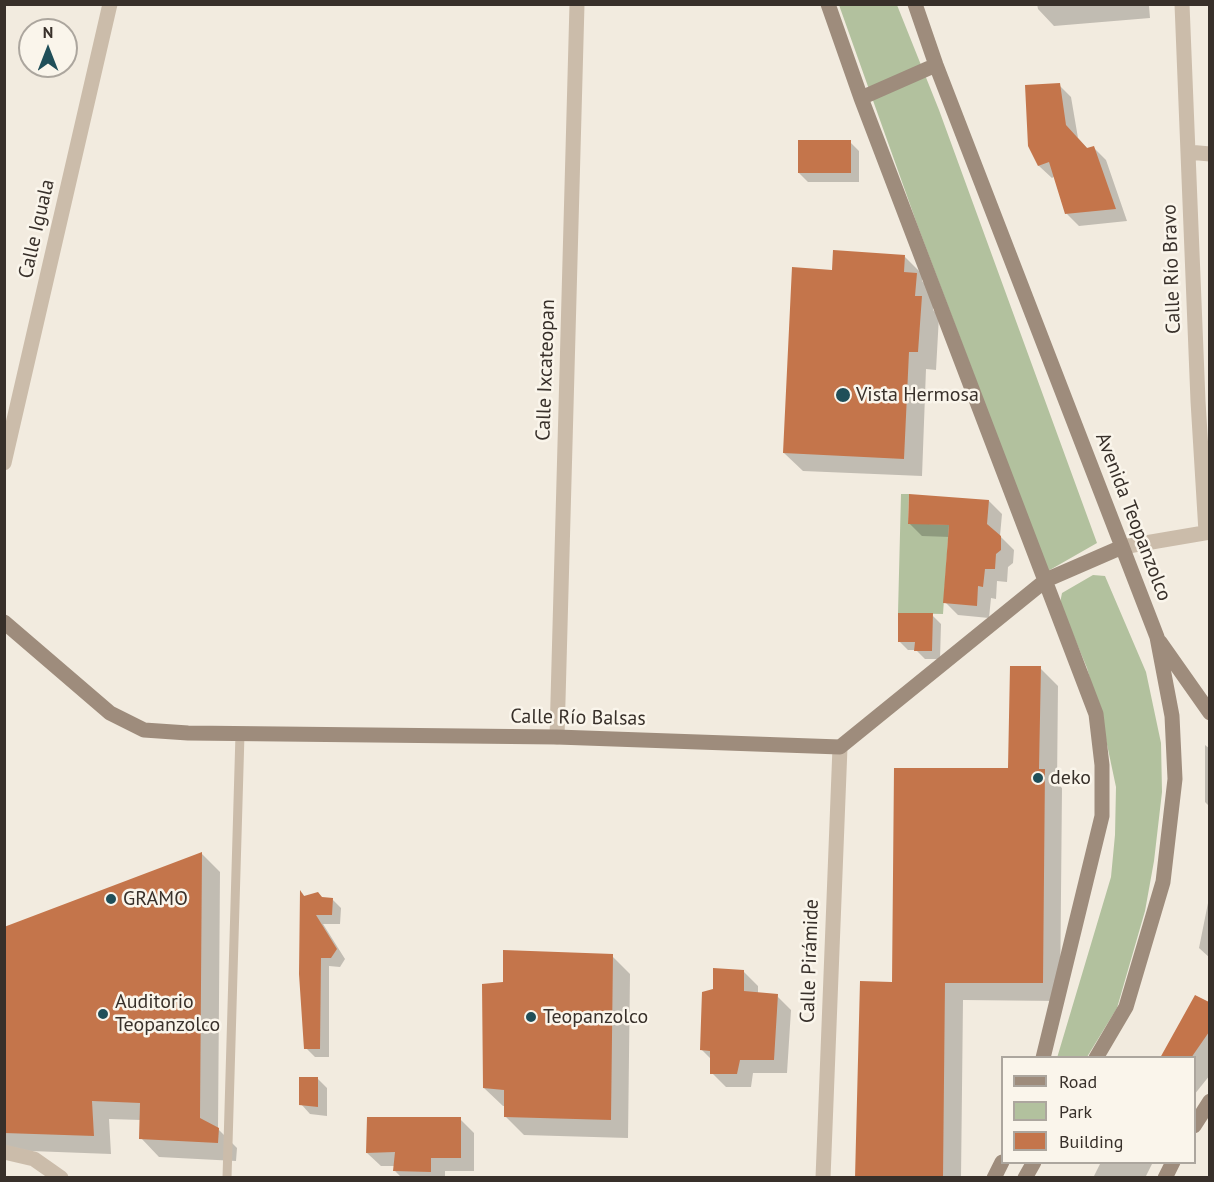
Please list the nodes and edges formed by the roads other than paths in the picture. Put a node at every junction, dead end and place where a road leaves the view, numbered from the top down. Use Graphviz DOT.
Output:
graph roads {
  1 [pos="110,4"];
  2 [pos="577,4"];
  3 [pos="828,4"];
  4 [pos="915,4"];
  5 [pos="1182,4"];
  6 [pos="936,65"];
  7 [pos="861,98"];
  8 [pos="1188,152"];
  9 [pos="1209,154"];
  10 [pos="1204,400"];
  11 [pos="4,463"];
  12 [pos="1208,532"];
  13 [pos="1122,547"];
  14 [pos="1046,580"];
  15 [pos="4,622"];
  16 [pos="1157,637"];
  17 [pos="1209,713"];
  18 [pos="240,734"];
  19 [pos="557,737"];
  20 [pos="840,747"];
  21 [pos="1043,1056"];
  22 [pos="1097,1056"];
  23 [pos="1209,1101"];
  24 [pos="1196,1123"];
  25 [pos="4,1152"];
  26 [pos="1001,1164"];
  27 [pos="1033,1164"];
  28 [pos="1172,1164"];
  29 [pos="61,1178"];
  30 [pos="227,1178"];
  31 [pos="823,1178"];
  32 [pos="994,1178"];
  33 [pos="1025,1178"];
  34 [pos="1165,1178"];
  1 -- 11 [label="street, Calle Iguala"];
  2 -- 19 [label="street, Calle Ixcateopan"];
  3 -- 7 [label="main road"];
  4 -- 6 [label="main road, Avenida Teopanzolco"];
  5 -- 8 [label="street, Calle Río Bravo"];
  6 -- 7 [label="main road"];
  6 -- 13 [label="main road, Avenida Teopanzolco"];
  7 -- 14 [label="main road"];
  8 -- 9 [label="street"];
  8 -- 10 [label="street, Calle Río Bravo"];
  10 -- 12 [label="street, Calle Río Bravo"];
  12 -- 13 [label="street"];
  13 -- 14 [label="main road"];
  13 -- 16 [label="main road, Avenida Teopanzolco"];
  14 -- 20 [label="main road"];
  14 -- 21 [label="main road"];
  15 -- 18 [label="main road, Calle Río Balsas"];
  16 -- 17 [label="main road"];
  16 -- 22 [label="main road, Avenida Teopanzolco"];
  18 -- 19 [label="main road, Calle Río Balsas"];
  18 -- 30 [label="lane"];
  19 -- 20 [label="main road, Calle Río Balsas"];
  20 -- 31 [label="street, Calle Pirámide"];
  23 -- 24 [label="main road"];
  25 -- 29 [label="street"];
  26 -- 32 [label="main road"];
  27 -- 33 [label="main road"];
  28 -- 34 [label="main road"];
}
